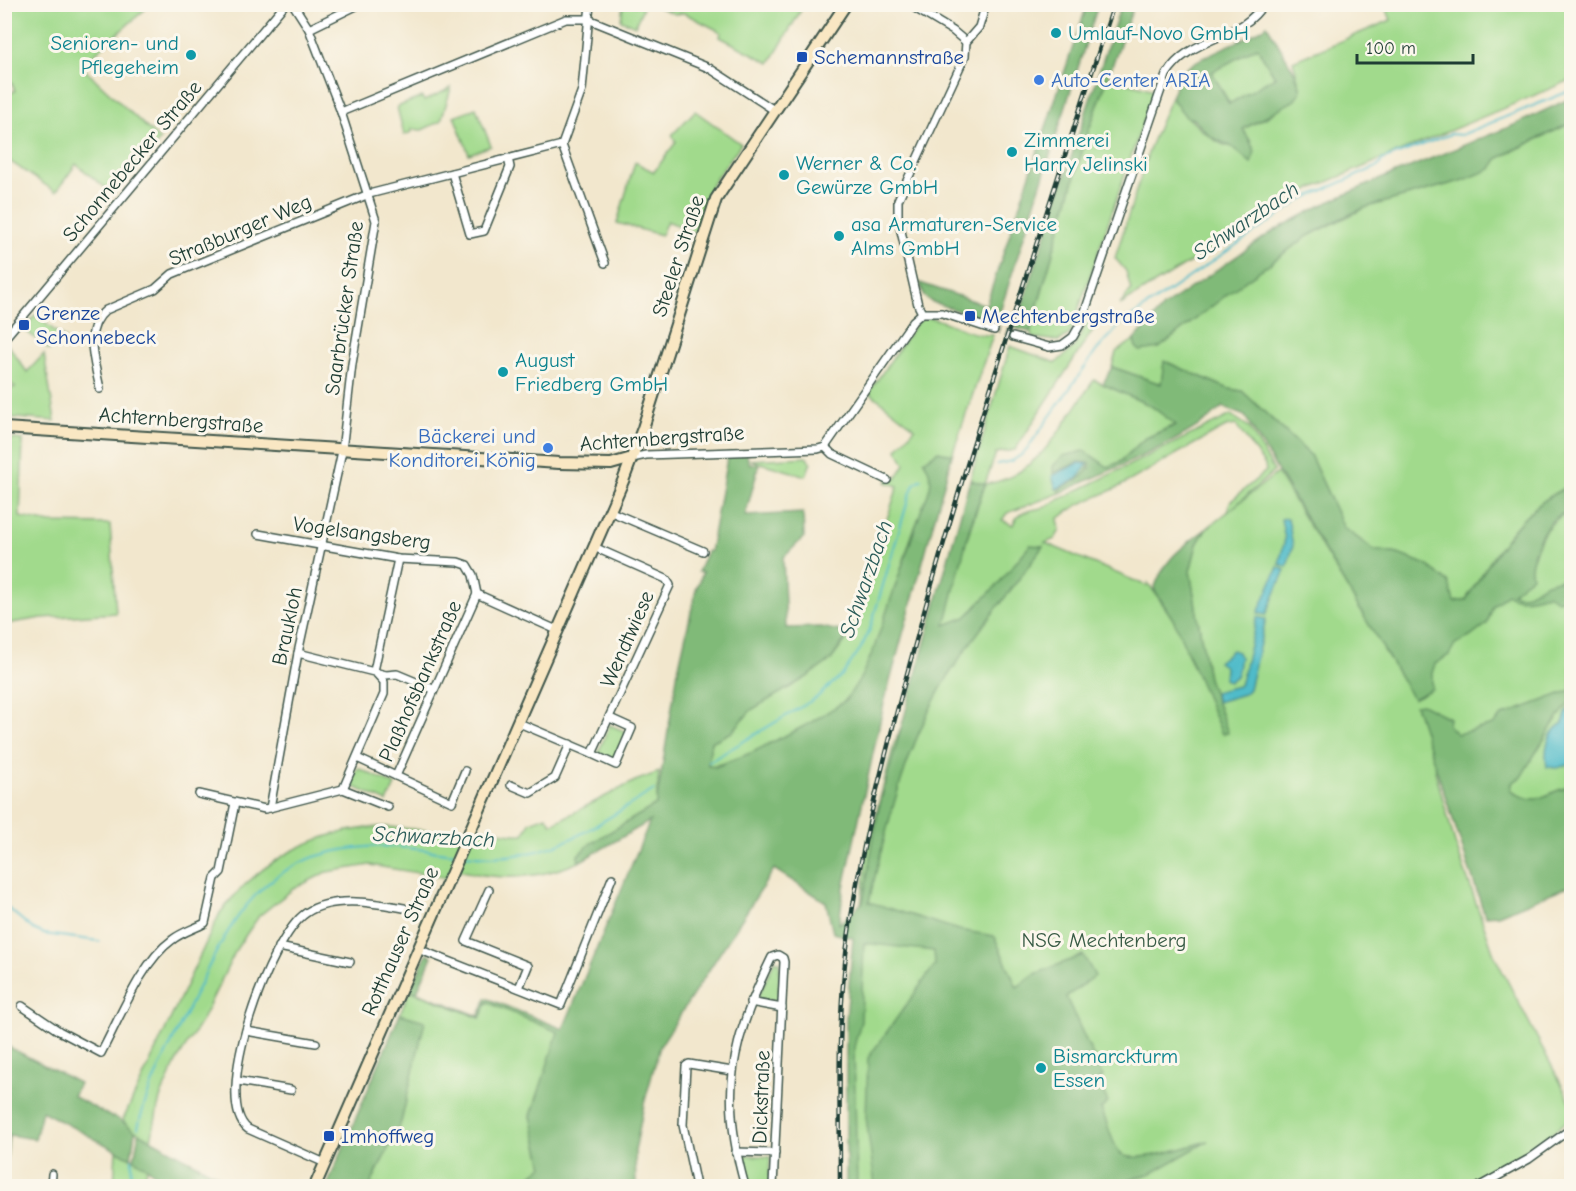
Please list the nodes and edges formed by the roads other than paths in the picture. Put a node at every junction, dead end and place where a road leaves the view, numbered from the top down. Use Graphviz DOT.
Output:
graph roads {
  1 [pos="285,4"];
  2 [pos="293,4"];
  3 [pos="360,4"];
  4 [pos="590,4"];
  5 [pos="846,4"];
  6 [pos="908,4"];
  7 [pos="986,4"];
  8 [pos="1263,4"];
  9 [pos="588,19"];
  10 [pos="309,29"];
  11 [pos="966,42"];
  12 [pos="774,110"];
  13 [pos="341,112"];
  14 [pos="562,145"];
  15 [pos="508,158"];
  16 [pos="452,173"];
  17 [pos="369,194"];
  18 [pos="605,263"];
  19 [pos="922,313"];
  20 [pos="994,330"];
  21 [pos="1013,337"];
  22 [pos="4,339"];
  23 [pos="100,389"];
  24 [pos="4,428"];
  25 [pos="825,447"];
  26 [pos="342,451"];
  27 [pos="632,459"];
  28 [pos="887,480"];
  29 [pos="609,511"];
  30 [pos="258,534"];
  31 [pos="321,545"];
  32 [pos="594,547"];
  33 [pos="703,551"];
  34 [pos="398,559"];
  35 [pos="477,594"];
  36 [pos="559,631"];
  37 [pos="298,653"];
  38 [pos="374,671"];
  39 [pos="433,688"];
  40 [pos="610,718"];
  41 [pos="519,723"];
  42 [pos="570,744"];
  43 [pos="592,754"];
  44 [pos="357,758"];
  45 [pos="465,771"];
  46 [pos="396,776"];
  47 [pos="511,785"];
  48 [pos="343,789"];
  49 [pos="199,794"];
  50 [pos="235,803"];
  51 [pos="388,807"];
  52 [pos="270,808"];
  53 [pos="612,878"];
  54 [pos="489,890"];
  55 [pos="404,908"];
  56 [pos="279,947"];
  57 [pos="418,949"];
  58 [pos="350,962"];
  59 [pos="519,988"];
  60 [pos="750,1002"];
  61 [pos="22,1006"];
  62 [pos="782,1008"];
  63 [pos="246,1031"];
  64 [pos="316,1043"];
  65 [pos="732,1071"];
  66 [pos="238,1082"];
  67 [pos="291,1090"];
  68 [pos="1572,1128"];
  69 [pos="736,1152"];
  70 [pos="776,1153"];
  71 [pos="325,1163"];
  72 [pos="51,1174"];
  73 [pos="1491,1184"];
  74 [pos="51,1186"];
  75 [pos="315,1186"];
  76 [pos="696,1186"];
  77 [pos="745,1186"];
  78 [pos="774,1186"];
  79 [pos="1480,1186"];
  1 -- 22 [label="street, Schonnebecker Straße"];
  2 -- 10 [label="street, Saarbrücker Straße"];
  3 -- 10 [label="street"];
  4 -- 9 [label="street"];
  5 -- 12 [label="main road, Steeler Straße"];
  6 -- 11 [label="street"];
  7 -- 11 [label="street"];
  8 -- 21 [label="street"];
  9 -- 12 [label="street"];
  9 -- 13 [label="street"];
  9 -- 14 [label="street"];
  10 -- 13 [label="street, Saarbrücker Straße"];
  11 -- 19 [label="street"];
  12 -- 27 [label="main road, Steeler Straße"];
  13 -- 17 [label="street, Saarbrücker Straße"];
  14 -- 15 [label="street, Straßburger Weg"];
  14 -- 18 [label="street"];
  15 -- 16 [label="street, Straßburger Weg"];
  15 -- 16 [label="street"];
  16 -- 17 [label="street, Straßburger Weg"];
  17 -- 23 [label="street, Straßburger Weg"];
  17 -- 26 [label="street, Saarbrücker Straße"];
  19 -- 20 [label="street"];
  19 -- 25 [label="street"];
  24 -- 26 [label="main road, Achternbergstraße"];
  25 -- 27 [label="street, Achternbergstraße"];
  25 -- 28 [label="street"];
  26 -- 27 [label="main road, Achternbergstraße"];
  26 -- 31 [label="street, Braukloh"];
  27 -- 29 [label="main road, Steeler Straße"];
  29 -- 32 [label="main road, Steeler Straße"];
  29 -- 33 [label="street"];
  30 -- 31 [label="street, Vogelsangsberg"];
  31 -- 34 [label="street, Vogelsangsberg"];
  31 -- 37 [label="street, Braukloh"];
  32 -- 36 [label="main road, Rotthauser Straße"];
  32 -- 40 [label="street, Wendtwiese"];
  34 -- 35 [label="street, Vogelsangsberg"];
  34 -- 38 [label="street"];
  35 -- 36 [label="street, Plaßhofsbankstraße"];
  35 -- 39 [label="street, Plaßhofsbankstraße"];
  36 -- 41 [label="main road, Rotthauser Straße"];
  37 -- 38 [label="street"];
  37 -- 52 [label="street, Braukloh"];
  38 -- 39 [label="street"];
  38 -- 44 [label="street"];
  39 -- 46 [label="street, Plaßhofsbankstraße"];
  40 -- 43 [label="street, Wendtwiese"];
  40 -- 43 [label="street, Wendtwiese"];
  41 -- 42 [label="street, Wendtwiese"];
  41 -- 57 [label="main road, Rotthauser Straße"];
  42 -- 43 [label="street, Wendtwiese"];
  42 -- 47 [label="street"];
  44 -- 46 [label="street"];
  44 -- 48 [label="street"];
  45 -- 46 [label="street, Plaßhofsbankstraße"];
  48 -- 51 [label="street"];
  48 -- 52 [label="street"];
  49 -- 50 [label="street"];
  50 -- 52 [label="street"];
  50 -- 61 [label="street"];
  53 -- 59 [label="street"];
  54 -- 59 [label="street"];
  55 -- 56 [label="street"];
  56 -- 58 [label="street"];
  56 -- 63 [label="street"];
  57 -- 59 [label="street"];
  57 -- 71 [label="main road, Rotthauser Straße"];
  60 -- 62 [label="street"];
  60 -- 62 [label="street, Dickstraße"];
  60 -- 65 [label="street"];
  62 -- 70 [label="street, Dickstraße"];
  63 -- 64 [label="street"];
  63 -- 66 [label="street"];
  65 -- 69 [label="street"];
  65 -- 76 [label="street"];
  66 -- 67 [label="street"];
  66 -- 71 [label="street"];
  68 -- 73 [label="street"];
  69 -- 70 [label="street"];
  69 -- 77 [label="street"];
  70 -- 78 [label="street, Dickstraße"];
  71 -- 75 [label="main road, Rotthauser Straße"];
  72 -- 74 [label="street"];
  73 -- 79 [label="street"];
}
